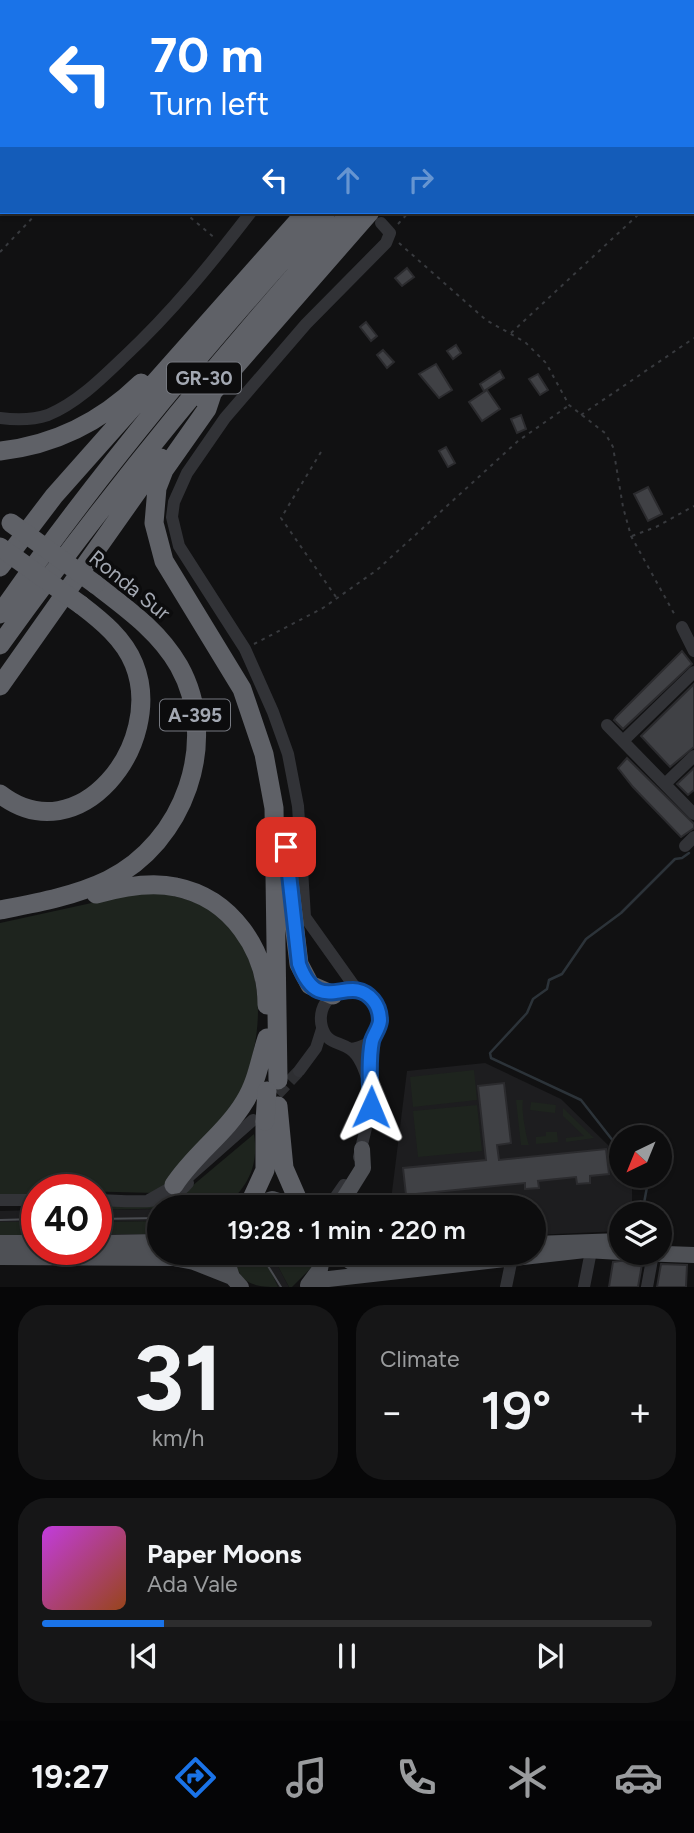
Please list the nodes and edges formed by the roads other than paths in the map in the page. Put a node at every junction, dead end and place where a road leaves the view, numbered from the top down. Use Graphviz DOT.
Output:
graph roads {
  1 [pos="249,214"];
  2 [pos="304,214"];
  3 [pos="324,214"];
  4 [pos="349,214"];
  5 [pos="380,223"];
  6 [pos="204,326"];
  7 [pos="213,391"];
  8 [pos="0,418"];
  9 [pos="0,451"];
  10 [pos="5,520"];
  11 [pos="0,547"];
  12 [pos="0,567"];
  13 [pos="0,614"];
  14 [pos="682,627"];
  15 [pos="0,645"];
  16 [pos="694,651"];
  17 [pos="694,672"];
  18 [pos="0,686"];
  19 [pos="607,725"];
  20 [pos="623,741"];
  21 [pos="694,756"];
  22 [pos="665,784"];
  23 [pos="0,794"];
  24 [pos="274,808"];
  25 [pos="694,814"];
  26 [pos="40,902"];
  27 [pos="0,910"];
  28 [pos="330,952"];
  29 [pos="357,990"];
  30 [pos="335,993"];
  31 [pos="322,1029"];
  32 [pos="267,1038"];
  33 [pos="372,1039"];
  34 [pos="345,1048"];
  35 [pos="370,1087"];
  36 [pos="268,1104"];
  37 [pos="362,1149"];
  38 [pos="203,1166"];
  39 [pos="174,1185"];
  40 [pos="161,1195"];
  41 [pos="175,1195"];
  42 [pos="251,1195"];
  43 [pos="296,1195"];
  44 [pos="340,1195"];
  45 [pos="0,1200"];
  46 [pos="21,1200"];
  47 [pos="112,1200"];
  48 [pos="147,1200"];
  49 [pos="609,1241"];
  50 [pos="112,1242"];
  51 [pos="147,1242"];
  52 [pos="0,1243"];
  53 [pos="21,1243"];
  54 [pos="546,1244"];
  55 [pos="672,1244"];
  56 [pos="694,1245"];
  57 [pos="591,1251"];
  58 [pos="609,1252"];
  59 [pos="672,1254"];
  60 [pos="546,1255"];
  61 [pos="694,1255"];
  62 [pos="0,1257"];
  63 [pos="229,1265"];
  64 [pos="321,1265"];
  65 [pos="459,1265"];
  66 [pos="511,1265"];
  67 [pos="651,1265"];
  68 [pos="237,1282"];
  69 [pos="308,1285"];
  70 [pos="506,1287"];
  71 [pos="584,1287"];
  72 [pos="647,1287"];
  1 -- 8 [label="street"];
  2 -- 6 [label="highway"];
  3 -- 13 [label="highway, GR-30"];
  4 -- 15 [label="highway, GR-30"];
  5 -- 7 [label="highway"];
  5 -- 28 [label="street"];
  6 -- 9 [label="highway"];
  6 -- 12 [label="highway"];
  7 -- 18 [label="highway"];
  7 -- 24 [label="highway"];
  10 -- 26 [label="highway, Ronda Sur / A-395, bridge"];
  11 -- 23 [label="highway, bridge"];
  14 -- 16 [label="street"];
  17 -- 20 [label="street"];
  19 -- 20 [label="street"];
  20 -- 22 [label="street"];
  21 -- 22 [label="street"];
  22 -- 25 [label="street"];
  24 -- 30 [label="highway"];
  24 -- 36 [label="highway"];
  26 -- 27 [label="highway"];
  26 -- 32 [label="highway"];
  28 -- 29 [label="street"];
  28 -- 30 [label="street"];
  29 -- 30 [label="street"];
  29 -- 33 [label="street"];
  30 -- 31 [label="street"];
  31 -- 34 [label="street"];
  31 -- 34 [label="street"];
  32 -- 36 [label="highway"];
  32 -- 39 [label="highway"];
  33 -- 34 [label="street"];
  33 -- 35 [label="street"];
  34 -- 35 [label="street"];
  35 -- 37 [label="street"];
  36 -- 38 [label="street"];
  36 -- 42 [label="highway"];
  36 -- 43 [label="highway"];
  37 -- 44 [label="main road"];
  38 -- 39 [label="street"];
  38 -- 41 [label="street"];
  39 -- 40 [label="street"];
  45 -- 46 [label="street"];
  47 -- 48 [label="street"];
  49 -- 54 [label="main road"];
  50 -- 51 [label="main road"];
  52 -- 53 [label="main road"];
  55 -- 56 [label="main road"];
  57 -- 58 [label="main road"];
  57 -- 60 [label="main road"];
  57 -- 71 [label="street"];
  59 -- 61 [label="main road"];
  62 -- 68 [label="main road"];
  63 -- 68 [label="main road"];
  64 -- 69 [label="main road"];
  65 -- 69 [label="main road"];
  66 -- 70 [label="street"];
  67 -- 72 [label="street"];
}
